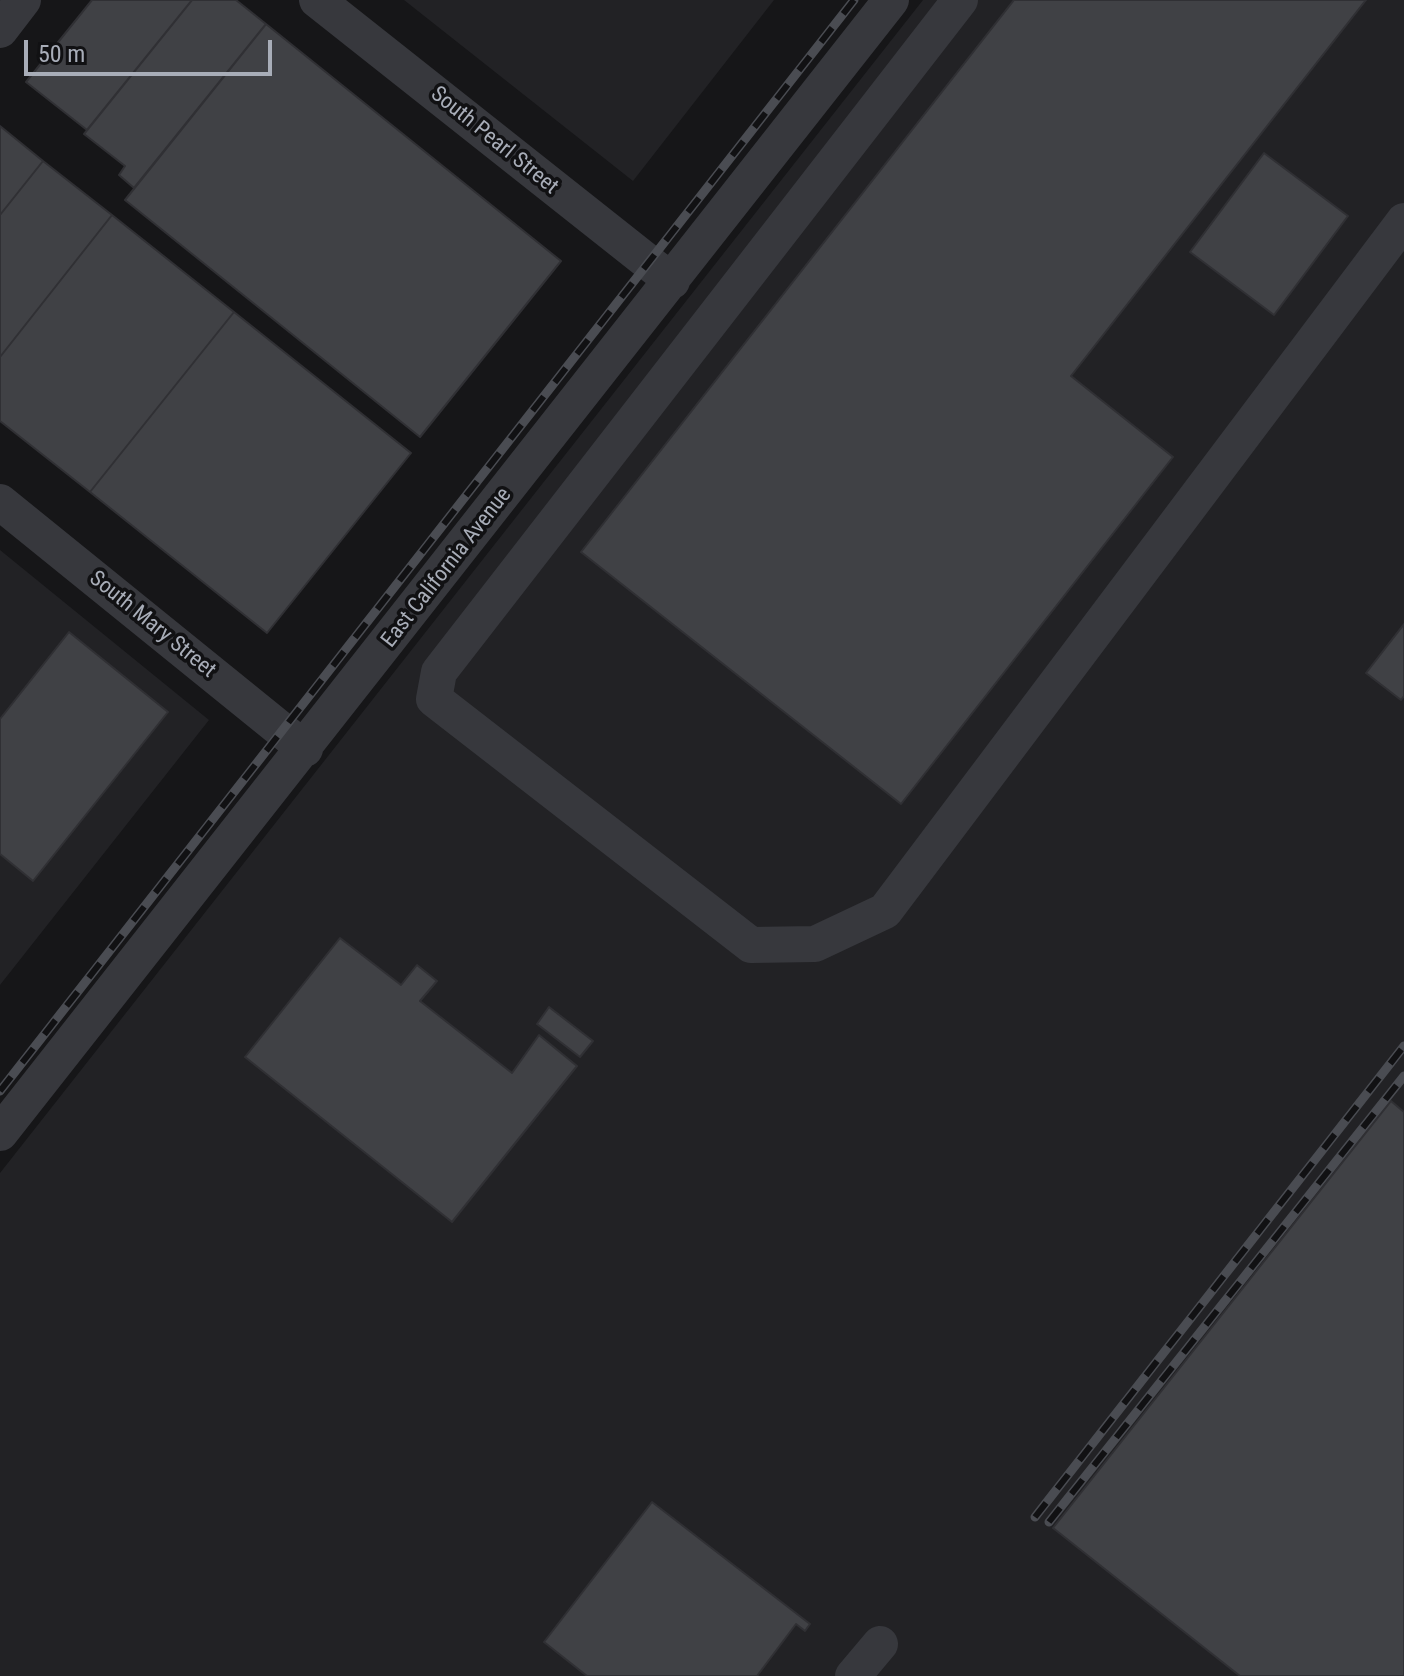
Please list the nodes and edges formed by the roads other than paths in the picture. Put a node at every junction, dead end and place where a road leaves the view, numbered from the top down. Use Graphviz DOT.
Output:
graph roads {
  1 [pos="23,0"];
  2 [pos="317,0"];
  3 [pos="891,0"];
  4 [pos="960,0"];
  5 [pos="0,30"];
  6 [pos="1404,221"];
  7 [pos="672,281"];
  8 [pos="0,502"];
  9 [pos="305,749"];
  10 [pos="0,1133"];
  11 [pos="880,1644"];
  12 [pos="853,1676"];
  1 -- 5 [label="street"];
  2 -- 7 [label="street, South Pearl Street"];
  3 -- 7 [label="street, East California Avenue"];
  4 -- 6 [label="street"];
  7 -- 9 [label="street, East California Avenue"];
  8 -- 9 [label="street, South Mary Street"];
  9 -- 10 [label="street, East California Avenue"];
  11 -- 12 [label="street"];
}
